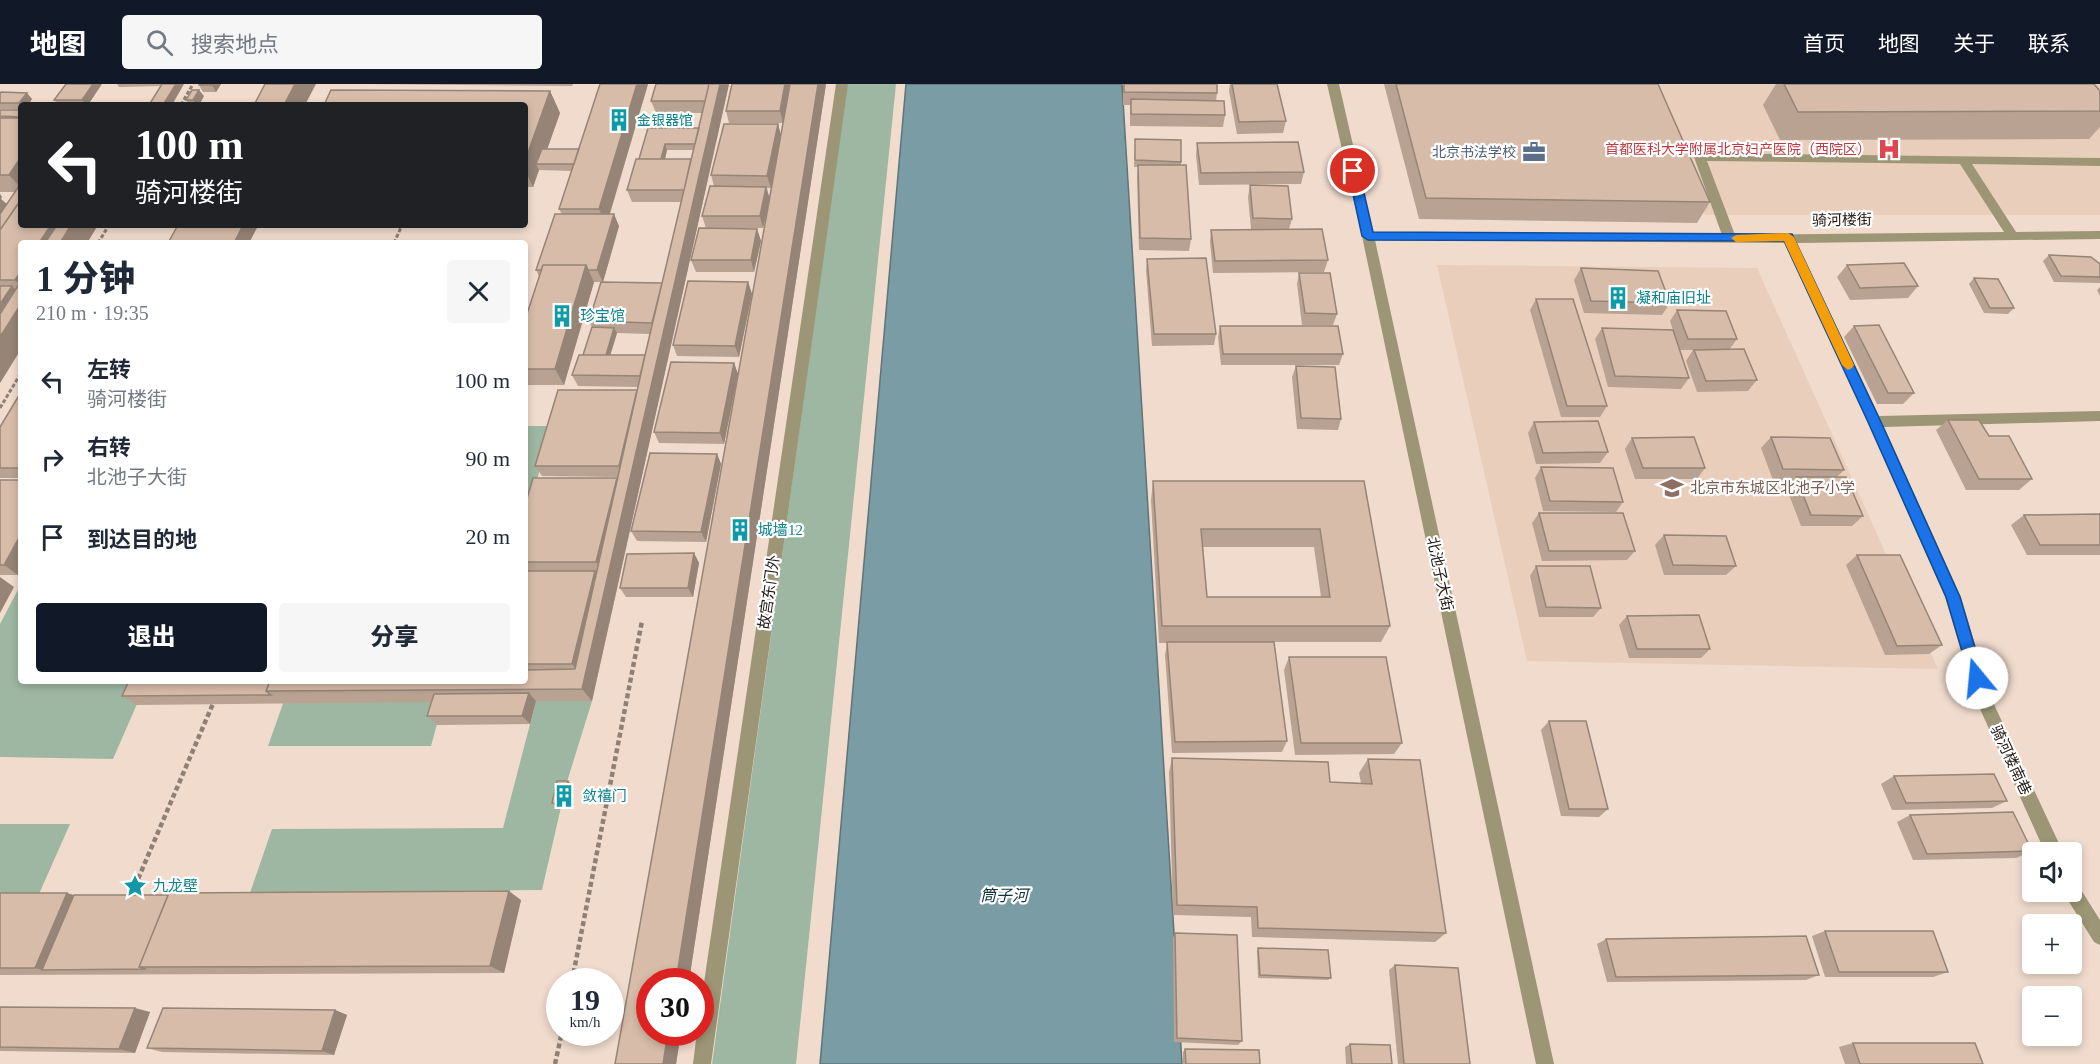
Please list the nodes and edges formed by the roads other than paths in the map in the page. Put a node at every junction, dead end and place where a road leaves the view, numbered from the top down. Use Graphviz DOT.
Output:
graph roads {
  1 [pos="842,84"];
  2 [pos="1333,84"];
  3 [pos="1964,161"];
  4 [pos="2100,162"];
  5 [pos="2012,235"];
  6 [pos="2100,235"];
  7 [pos="1368,236"];
  8 [pos="1788,237"];
  9 [pos="1730,239"];
  10 [pos="2100,416"];
  11 [pos="1875,422"];
  12 [pos="2049,842"];
  13 [pos="2079,902"];
  14 [pos="2100,936"];
  15 [pos="702,1064"];
  16 [pos="1545,1064"];
  1 -- 15 [label="street, 故宫东门外"];
  2 -- 7 [label="street, 北池子大街"];
  3 -- 4 [label="street"];
  3 -- 5 [label="street"];
  3 -- 9 [label="street"];
  5 -- 6 [label="street, 骑河楼街"];
  5 -- 8 [label="street, 骑河楼街"];
  7 -- 9 [label="street, 骑河楼街"];
  7 -- 16 [label="street, 北池子大街"];
  8 -- 9 [label="street, 骑河楼街"];
  8 -- 11 [label="street, 骑河楼南巷"];
  10 -- 11 [label="street"];
  11 -- 12 [label="street, 骑河楼南巷"];
  13 -- 14 [label="street"];
}
